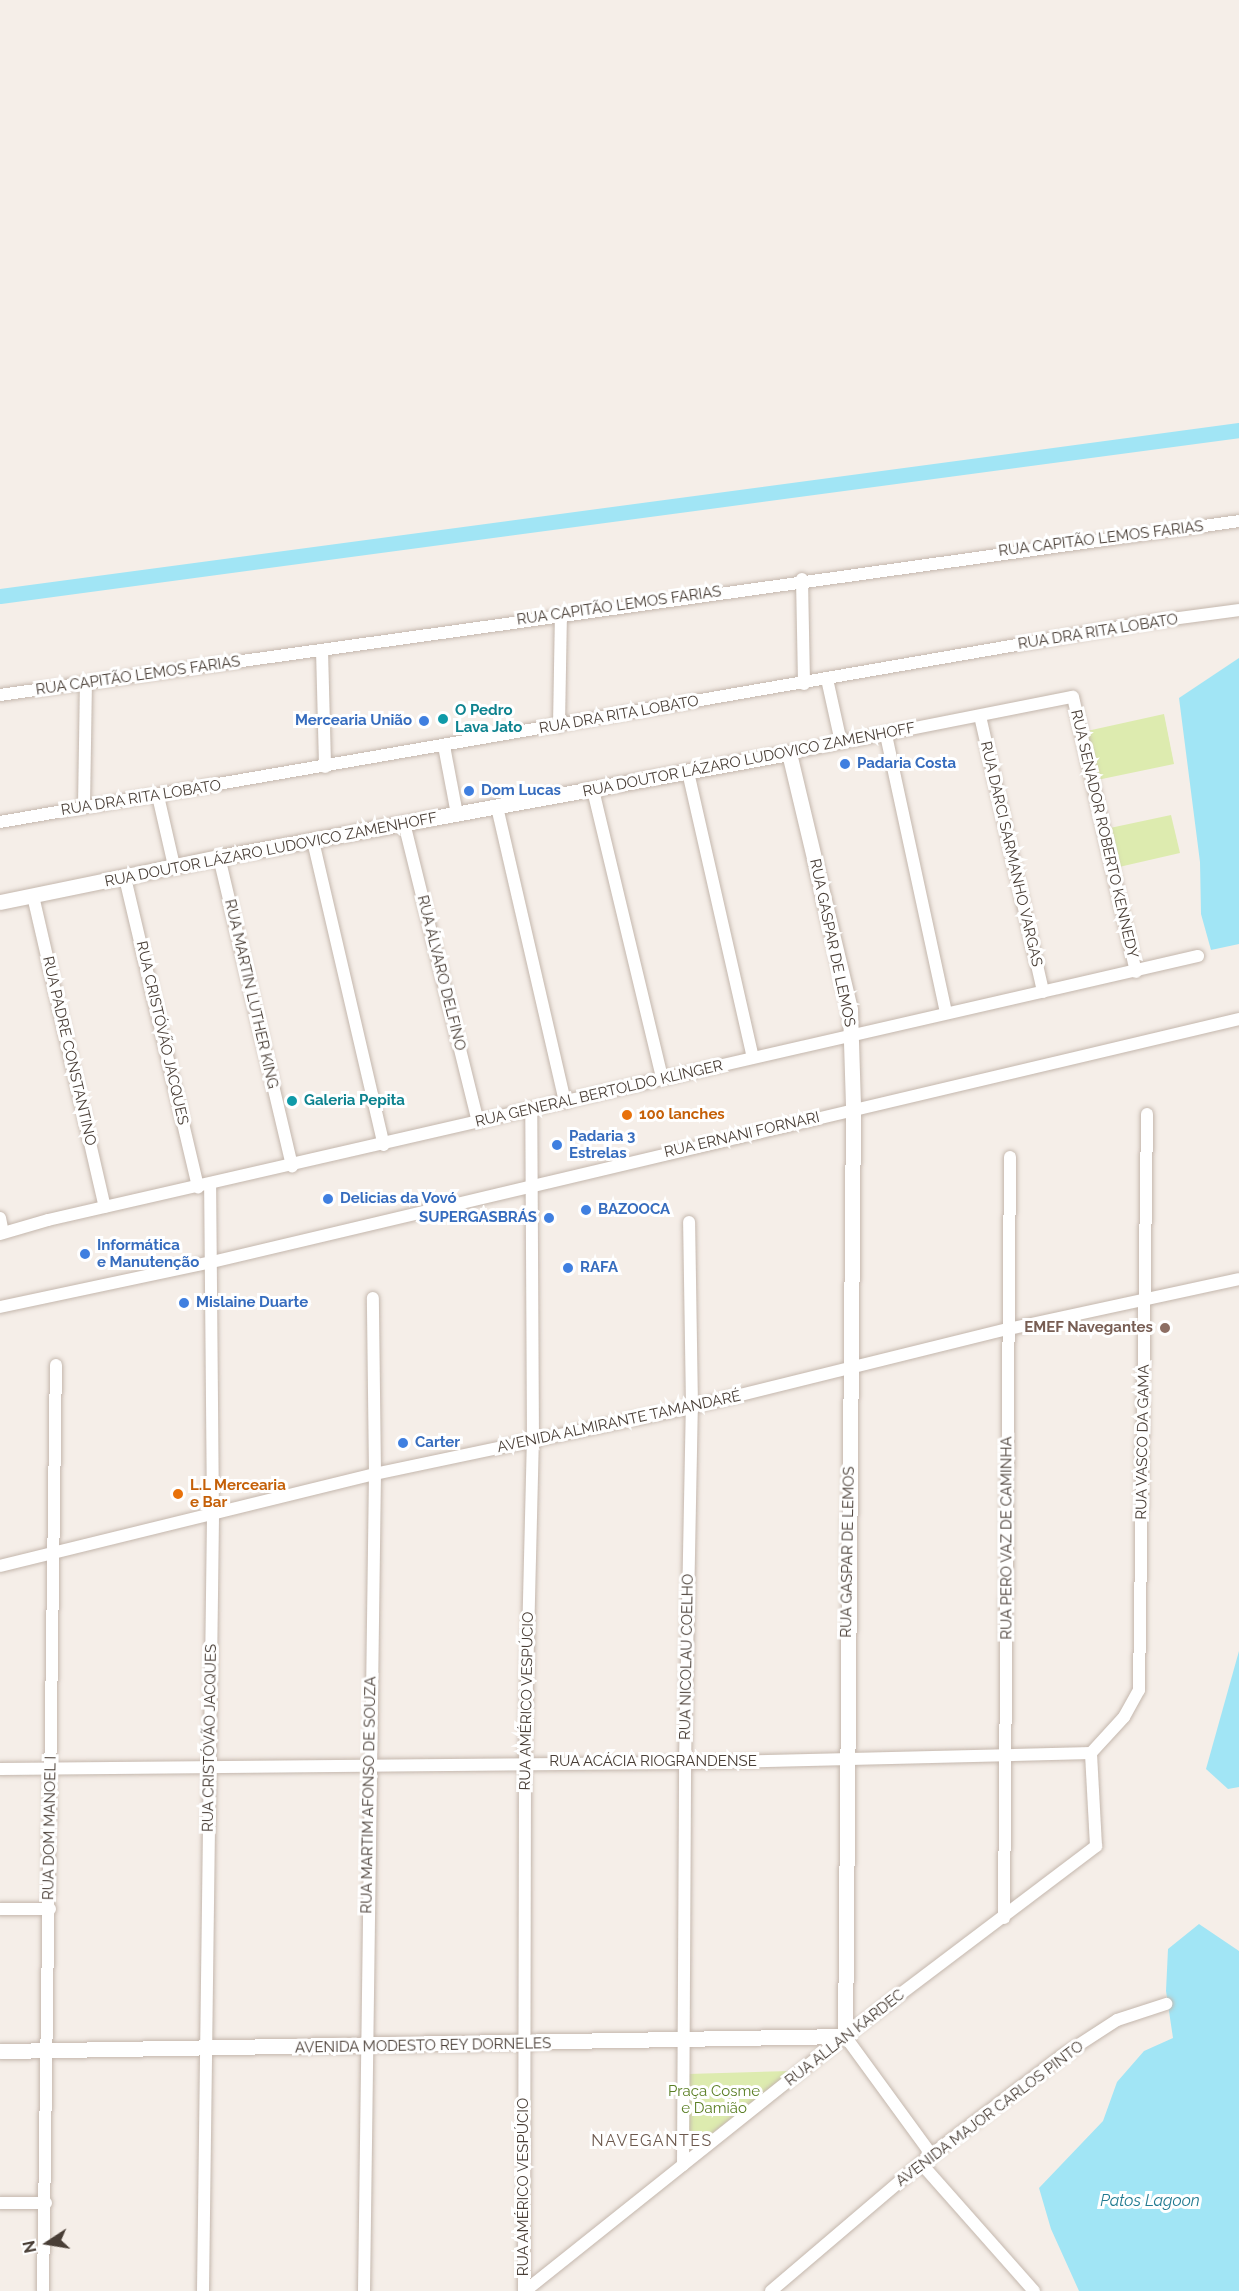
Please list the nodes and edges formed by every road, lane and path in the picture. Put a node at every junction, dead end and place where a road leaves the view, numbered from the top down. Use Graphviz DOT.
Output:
graph roads {
  1 [pos="1239,520"];
  2 [pos="802,579"];
  3 [pos="1239,610"];
  4 [pos="561,615"];
  5 [pos="322,650"];
  6 [pos="826,680"];
  7 [pos="86,684"];
  8 [pos="804,684"];
  9 [pos="0,695"];
  10 [pos="1073,696"];
  11 [pos="980,716"];
  12 [pos="559,726"];
  13 [pos="886,735"];
  14 [pos="841,742"];
  15 [pos="444,746"];
  16 [pos="789,753"];
  17 [pos="326,767"];
  18 [pos="688,772"];
  19 [pos="593,790"];
  20 [pos="159,796"];
  21 [pos="84,807"];
  22 [pos="497,807"];
  23 [pos="457,814"];
  24 [pos="0,822"];
  25 [pos="404,823"];
  26 [pos="313,841"];
  27 [pos="219,857"];
  28 [pos="174,866"];
  29 [pos="125,878"];
  30 [pos="33,896"];
  31 [pos="0,902"];
  32 [pos="1198,956"];
  33 [pos="1136,972"];
  34 [pos="1043,992"];
  35 [pos="946,1012"];
  36 [pos="1239,1019"];
  37 [pos="852,1035"];
  38 [pos="753,1057"];
  39 [pos="663,1078"];
  40 [pos="565,1102"];
  41 [pos="853,1108"];
  42 [pos="531,1110"];
  43 [pos="1147,1114"];
  44 [pos="478,1122"];
  45 [pos="384,1145"];
  46 [pos="1010,1157"];
  47 [pos="292,1166"];
  48 [pos="534,1185"];
  49 [pos="204,1186"];
  50 [pos="105,1207"];
  51 [pos="0,1218"];
  52 [pos="689,1222"];
  53 [pos="2,1234"];
  54 [pos="212,1262"];
  55 [pos="1239,1279"];
  56 [pos="373,1298"];
  57 [pos="1145,1302"];
  58 [pos="0,1307"];
  59 [pos="1008,1329"];
  60 [pos="56,1365"];
  61 [pos="851,1370"];
  62 [pos="692,1407"];
  63 [pos="533,1441"];
  64 [pos="375,1474"];
  65 [pos="213,1516"];
  66 [pos="51,1555"];
  67 [pos="0,1566"];
  68 [pos="1090,1753"];
  69 [pos="1005,1756"];
  70 [pos="845,1759"];
  71 [pos="525,1763"];
  72 [pos="685,1763"];
  73 [pos="369,1764"];
  74 [pos="209,1766"];
  75 [pos="51,1768"];
  76 [pos="0,1769"];
  77 [pos="0,1909"];
  78 [pos="50,1909"];
  79 [pos="1004,1918"];
  80 [pos="1166,2004"];
  81 [pos="845,2037"];
  82 [pos="685,2042"];
  83 [pos="524,2045"];
  84 [pos="367,2046"];
  85 [pos="206,2048"];
  86 [pos="49,2050"];
  87 [pos="0,2051"];
  88 [pos="926,2160"];
  89 [pos="683,2164"];
  90 [pos="0,2203"];
  91 [pos="46,2203"];
  92 [pos="44,2291"];
  93 [pos="203,2291"];
  94 [pos="364,2291"];
  95 [pos="525,2291"];
  96 [pos="771,2291"];
  97 [pos="1034,2291"];
  1 -- 2 [label="street, RUA CAPITÃO LEMOS FARIAS"];
  2 -- 4 [label="street, RUA CAPITÃO LEMOS FARIAS"];
  2 -- 8 [label="street"];
  3 -- 6 [label="street, RUA DRA RITA LOBATO"];
  4 -- 5 [label="street, RUA CAPITÃO LEMOS FARIAS"];
  4 -- 12 [label="street"];
  5 -- 7 [label="street, RUA CAPITÃO LEMOS FARIAS"];
  5 -- 17 [label="street"];
  6 -- 8 [label="street, RUA DRA RITA LOBATO"];
  6 -- 14 [label="street"];
  7 -- 9 [label="street, RUA CAPITÃO LEMOS FARIAS"];
  7 -- 21 [label="street"];
  8 -- 12 [label="street, RUA DRA RITA LOBATO"];
  10 -- 11 [label="street, RUA DOUTOR LÁZARO LUDOVICO ZAMENHOFF"];
  10 -- 33 [label="street, RUA SENADOR ROBERTO KENNEDY"];
  11 -- 13 [label="street, RUA DOUTOR LÁZARO LUDOVICO ZAMENHOFF"];
  11 -- 34 [label="street, RUA DARCI SARMANHO VARGAS"];
  12 -- 15 [label="street, RUA DRA RITA LOBATO"];
  13 -- 14 [label="street, RUA DOUTOR LÁZARO LUDOVICO ZAMENHOFF"];
  13 -- 35 [label="street"];
  14 -- 16 [label="street, RUA DOUTOR LÁZARO LUDOVICO ZAMENHOFF"];
  15 -- 17 [label="street, RUA DRA RITA LOBATO"];
  15 -- 23 [label="street"];
  16 -- 18 [label="street, RUA DOUTOR LÁZARO LUDOVICO ZAMENHOFF"];
  16 -- 37 [label="street, RUA GASPAR DE LEMOS"];
  17 -- 20 [label="street, RUA DRA RITA LOBATO"];
  18 -- 19 [label="street, RUA DOUTOR LÁZARO LUDOVICO ZAMENHOFF"];
  18 -- 38 [label="street"];
  19 -- 22 [label="street, RUA DOUTOR LÁZARO LUDOVICO ZAMENHOFF"];
  19 -- 39 [label="street"];
  20 -- 21 [label="street, RUA DRA RITA LOBATO"];
  20 -- 28 [label="street"];
  21 -- 24 [label="street, RUA DRA RITA LOBATO"];
  22 -- 23 [label="street, RUA DOUTOR LÁZARO LUDOVICO ZAMENHOFF"];
  22 -- 40 [label="street"];
  23 -- 25 [label="street, RUA DOUTOR LÁZARO LUDOVICO ZAMENHOFF"];
  25 -- 26 [label="street, RUA DOUTOR LÁZARO LUDOVICO ZAMENHOFF"];
  25 -- 44 [label="street, RUA ÁLVARO DELFINO"];
  26 -- 27 [label="street, RUA DOUTOR LÁZARO LUDOVICO ZAMENHOFF"];
  26 -- 45 [label="street"];
  27 -- 28 [label="street, RUA DOUTOR LÁZARO LUDOVICO ZAMENHOFF"];
  27 -- 47 [label="street, RUA MARTIN LUTHER KING"];
  28 -- 29 [label="street, RUA DOUTOR LÁZARO LUDOVICO ZAMENHOFF"];
  29 -- 30 [label="street, RUA DOUTOR LÁZARO LUDOVICO ZAMENHOFF"];
  29 -- 49 [label="street, RUA CRISTÓVÃO JACQUES"];
  30 -- 31 [label="street, RUA DOUTOR LÁZARO LUDOVICO ZAMENHOFF"];
  30 -- 50 [label="street, RUA PADRE CONSTANTINO"];
  32 -- 33 [label="street, RUA GENERAL BERTOLDO KLINGER"];
  33 -- 34 [label="street, RUA GENERAL BERTOLDO KLINGER"];
  34 -- 35 [label="street, RUA GENERAL BERTOLDO KLINGER"];
  35 -- 37 [label="street, RUA GENERAL BERTOLDO KLINGER"];
  36 -- 41 [label="street, RUA ERNANI FORNARI"];
  37 -- 38 [label="street, RUA GENERAL BERTOLDO KLINGER"];
  37 -- 41 [label="street, RUA GASPAR DE LEMOS"];
  38 -- 39 [label="street, RUA GENERAL BERTOLDO KLINGER"];
  39 -- 40 [label="street, RUA GENERAL BERTOLDO KLINGER"];
  40 -- 42 [label="street, RUA GENERAL BERTOLDO KLINGER"];
  41 -- 48 [label="street, RUA ERNANI FORNARI"];
  41 -- 61 [label="street, RUA GASPAR DE LEMOS"];
  42 -- 44 [label="street, RUA GENERAL BERTOLDO KLINGER"];
  42 -- 48 [label="street, RUA AMÉRICO VESPÚCIO"];
  43 -- 57 [label="street, RUA VASCO DA GAMA"];
  44 -- 45 [label="street, RUA GENERAL BERTOLDO KLINGER"];
  45 -- 47 [label="street, RUA GENERAL BERTOLDO KLINGER"];
  46 -- 59 [label="street, RUA PERO VAZ DE CAMINHA"];
  47 -- 49 [label="street, RUA GENERAL BERTOLDO KLINGER"];
  48 -- 54 [label="street, RUA ERNANI FORNARI"];
  48 -- 63 [label="street, RUA AMÉRICO VESPÚCIO"];
  49 -- 50 [label="street, RUA GENERAL BERTOLDO KLINGER"];
  49 -- 54 [label="street, RUA CRISTÓVÃO JACQUES"];
  50 -- 53 [label="street, RUA GENERAL BERTOLDO KLINGER"];
  51 -- 53 [label="street"];
  52 -- 62 [label="street, RUA NICOLAU COELHO"];
  54 -- 58 [label="street, RUA ERNANI FORNARI"];
  54 -- 65 [label="street, RUA CRISTÓVÃO JACQUES"];
  55 -- 57 [label="street, AVENIDA ALMIRANTE TAMANDARÉ"];
  56 -- 64 [label="street, RUA MARTIM AFONSO DE SOUZA"];
  57 -- 59 [label="street, AVENIDA ALMIRANTE TAMANDARÉ"];
  57 -- 68 [label="street, RUA VASCO DA GAMA"];
  59 -- 61 [label="street, AVENIDA ALMIRANTE TAMANDARÉ"];
  59 -- 69 [label="street, RUA PERO VAZ DE CAMINHA"];
  60 -- 66 [label="street, RUA DOM MANOEL I"];
  61 -- 62 [label="street, AVENIDA ALMIRANTE TAMANDARÉ"];
  61 -- 70 [label="street, RUA GASPAR DE LEMOS"];
  62 -- 63 [label="street, AVENIDA ALMIRANTE TAMANDARÉ"];
  62 -- 72 [label="street, RUA NICOLAU COELHO"];
  63 -- 64 [label="street, AVENIDA ALMIRANTE TAMANDARÉ"];
  63 -- 71 [label="street, RUA AMÉRICO VESPÚCIO"];
  64 -- 65 [label="street, AVENIDA ALMIRANTE TAMANDARÉ"];
  64 -- 73 [label="street, RUA MARTIM AFONSO DE SOUZA"];
  65 -- 66 [label="street, AVENIDA ALMIRANTE TAMANDARÉ"];
  65 -- 74 [label="street, RUA CRISTÓVÃO JACQUES"];
  66 -- 67 [label="street, AVENIDA ALMIRANTE TAMANDARÉ"];
  66 -- 75 [label="street, RUA DOM MANOEL I"];
  68 -- 69 [label="street, RUA ACÁCIA RIOGRANDENSE"];
  68 -- 79 [label="street, RUA ALLAN KARDEC"];
  69 -- 70 [label="street, RUA ACÁCIA RIOGRANDENSE"];
  69 -- 79 [label="street, RUA PERO VAZ DE CAMINHA"];
  70 -- 72 [label="street, RUA ACÁCIA RIOGRANDENSE"];
  70 -- 81 [label="street, RUA GASPAR DE LEMOS"];
  71 -- 72 [label="street, RUA ACÁCIA RIOGRANDENSE"];
  71 -- 73 [label="street, RUA ACÁCIA RIOGRANDENSE"];
  71 -- 83 [label="street, RUA AMÉRICO VESPÚCIO"];
  72 -- 82 [label="street, RUA NICOLAU COELHO"];
  73 -- 74 [label="street, RUA ACÁCIA RIOGRANDENSE"];
  73 -- 84 [label="street, RUA MARTIM AFONSO DE SOUZA"];
  74 -- 75 [label="street, RUA ACÁCIA RIOGRANDENSE"];
  74 -- 85 [label="street, RUA CRISTÓVÃO JACQUES"];
  75 -- 76 [label="street, RUA ACÁCIA RIOGRANDENSE"];
  75 -- 78 [label="street, RUA DOM MANOEL I"];
  77 -- 78 [label="street"];
  78 -- 86 [label="street, RUA DOM MANOEL I"];
  79 -- 81 [label="street, RUA ALLAN KARDEC"];
  80 -- 88 [label="street, AVENIDA MAJOR CARLOS PINTO"];
  81 -- 82 [label="street, AVENIDA MODESTO REY DORNELES"];
  81 -- 88 [label="street"];
  81 -- 89 [label="street, RUA ALLAN KARDEC"];
  82 -- 83 [label="street, AVENIDA MODESTO REY DORNELES"];
  82 -- 89 [label="street, RUA NICOLAU COELHO"];
  83 -- 84 [label="street, AVENIDA MODESTO REY DORNELES"];
  83 -- 95 [label="street, RUA AMÉRICO VESPÚCIO"];
  84 -- 85 [label="street, AVENIDA MODESTO REY DORNELES"];
  84 -- 94 [label="street, RUA MARTIM AFONSO DE SOUZA"];
  85 -- 86 [label="street, AVENIDA MODESTO REY DORNELES"];
  85 -- 93 [label="street, RUA CRISTÓVÃO JACQUES"];
  86 -- 87 [label="street, AVENIDA MODESTO REY DORNELES"];
  86 -- 91 [label="street, RUA DOM MANOEL I"];
  88 -- 96 [label="street, AVENIDA MAJOR CARLOS PINTO"];
  88 -- 97 [label="street"];
  89 -- 95 [label="street, RUA ALLAN KARDEC"];
  90 -- 91 [label="street"];
  91 -- 92 [label="street, RUA DOM MANOEL I"];
}
